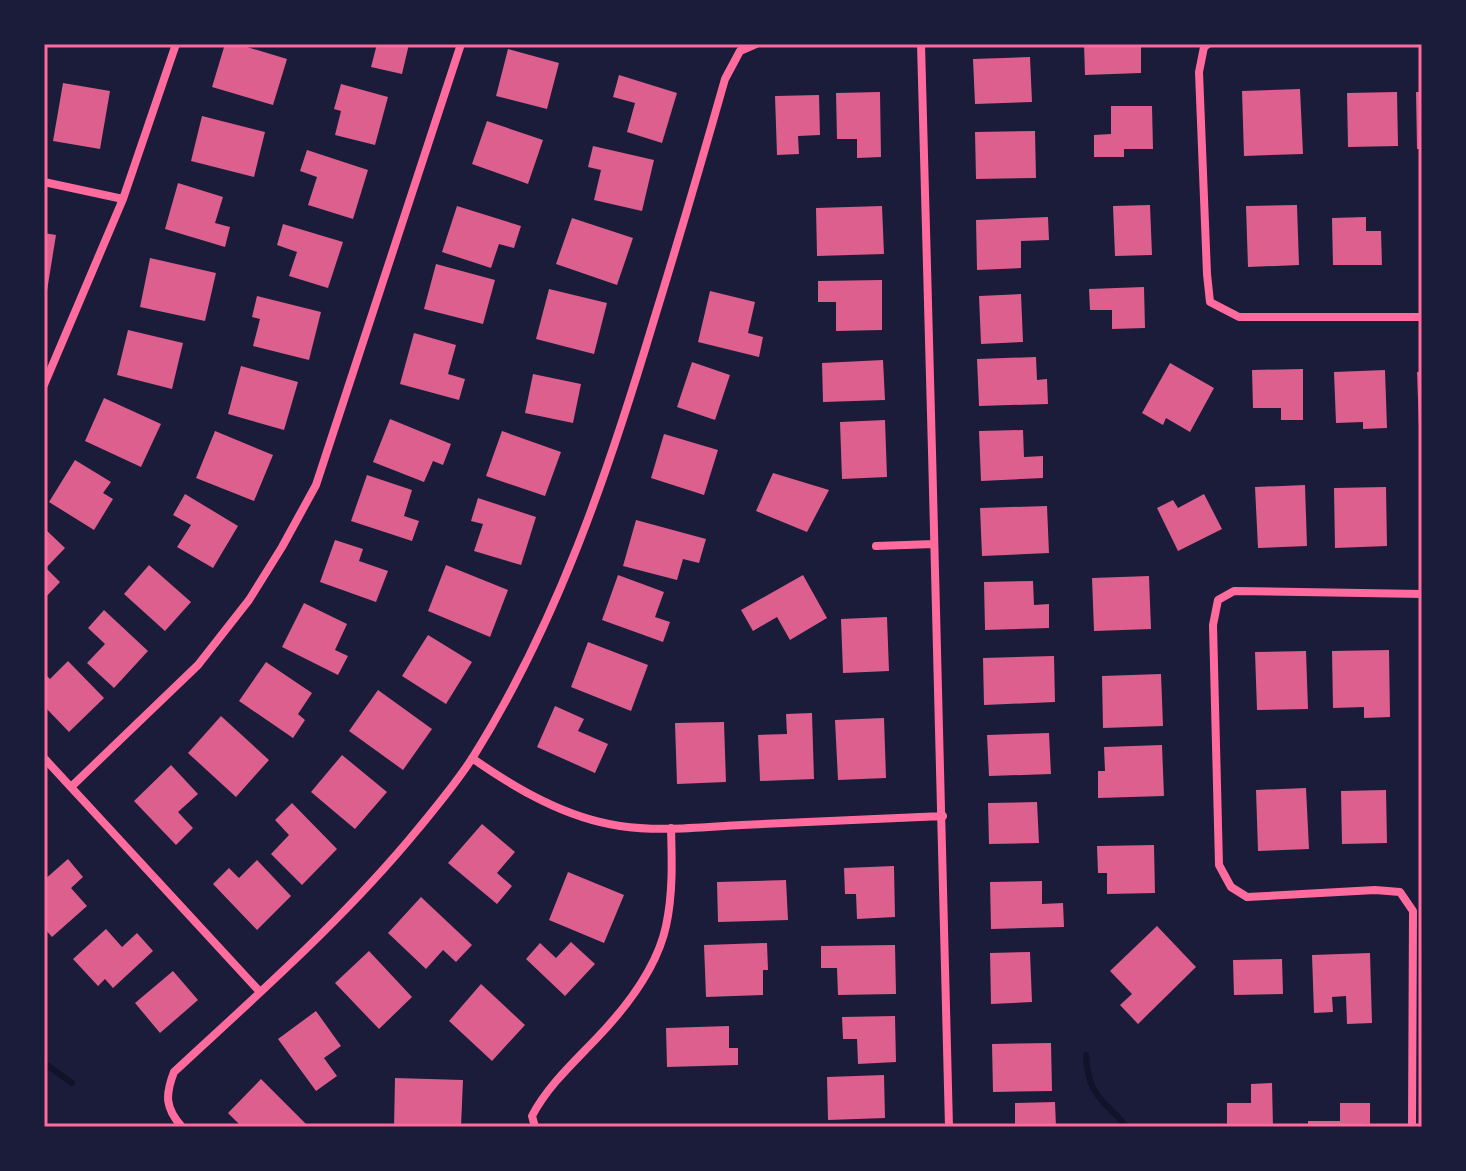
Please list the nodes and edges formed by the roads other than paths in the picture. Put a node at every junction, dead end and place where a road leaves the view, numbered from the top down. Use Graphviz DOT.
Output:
graph roads {
  1 [pos="176,44"];
  2 [pos="461,44"];
  3 [pos="756,44"];
  4 [pos="921,44"];
  5 [pos="1208,44"];
  6 [pos="44,182"];
  7 [pos="123,199"];
  8 [pos="1422,317"];
  9 [pos="44,385"];
  10 [pos="934,544"];
  11 [pos="876,546"];
  12 [pos="1422,594"];
  13 [pos="44,758"];
  14 [pos="472,758"];
  15 [pos="71,787"];
  16 [pos="943,816"];
  17 [pos="671,828"];
  18 [pos="260,992"];
  19 [pos="182,1127"];
  20 [pos="535,1127"];
  21 [pos="949,1127"];
  22 [pos="1412,1127"];
  1 -- 7 [label="street"];
  2 -- 15 [label="street"];
  3 -- 14 [label="street"];
  4 -- 10 [label="street"];
  5 -- 8 [label="street"];
  6 -- 7 [label="street"];
  7 -- 9 [label="street"];
  10 -- 11 [label="street"];
  10 -- 16 [label="street"];
  12 -- 22 [label="street"];
  13 -- 15 [label="street"];
  14 -- 17 [label="street"];
  14 -- 18 [label="street"];
  15 -- 18 [label="street"];
  16 -- 17 [label="street"];
  16 -- 21 [label="street"];
  17 -- 20 [label="street"];
  18 -- 19 [label="street"];
}
